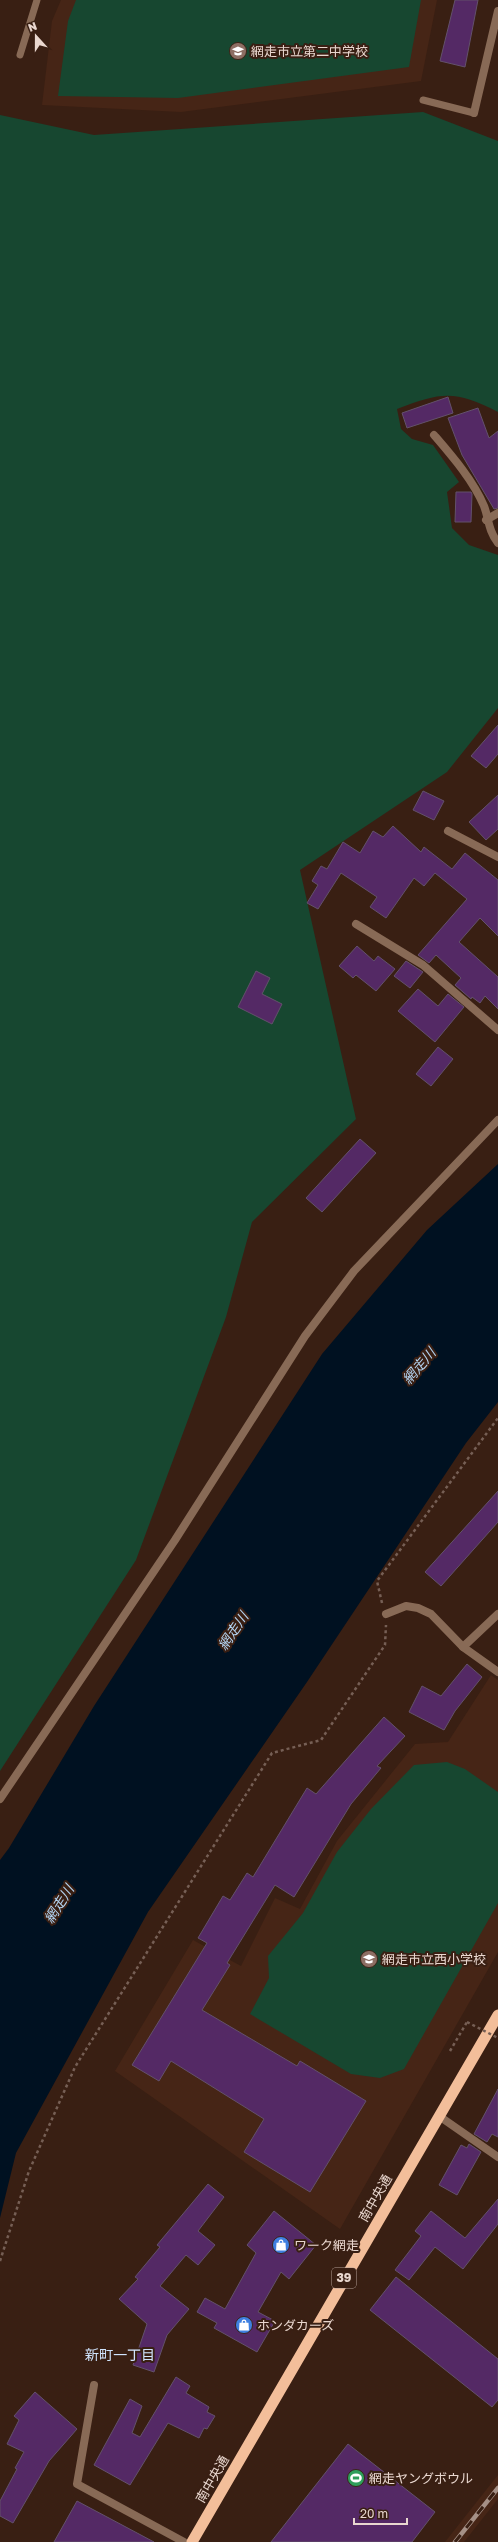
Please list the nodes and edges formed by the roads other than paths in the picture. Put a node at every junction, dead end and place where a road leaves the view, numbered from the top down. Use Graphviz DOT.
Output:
graph roads {
  1 [pos="37,0"];
  2 [pos="498,11"];
  3 [pos="20,55"];
  4 [pos="423,100"];
  5 [pos="474,113"];
  6 [pos="434,435"];
  7 [pos="498,513"];
  8 [pos="486,520"];
  9 [pos="498,543"];
  10 [pos="448,831"];
  11 [pos="498,858"];
  12 [pos="356,924"];
  13 [pos="498,1030"];
  14 [pos="498,1120"];
  15 [pos="386,1614"];
  16 [pos="498,1614"];
  17 [pos="463,1647"];
  18 [pos="498,1672"];
  19 [pos="0,1799"];
  20 [pos="498,2015"];
  21 [pos="439,2116"];
  22 [pos="498,2157"];
  23 [pos="94,2385"];
  24 [pos="184,2542"];
  25 [pos="192,2542"];
  1 -- 3 [label="lane"];
  2 -- 5 [label="street"];
  4 -- 5 [label="lane"];
  6 -- 8 [label="street"];
  7 -- 8 [label="street"];
  8 -- 9 [label="street"];
  10 -- 11 [label="street"];
  12 -- 13 [label="street"];
  14 -- 19 [label="street"];
  15 -- 17 [label="street"];
  16 -- 17 [label="street"];
  17 -- 18 [label="street"];
  20 -- 21 [label="highway, 南中央通 / 39"];
  21 -- 22 [label="street"];
  21 -- 25 [label="highway, 南中央通 / 39"];
  23 -- 24 [label="street"];
}
